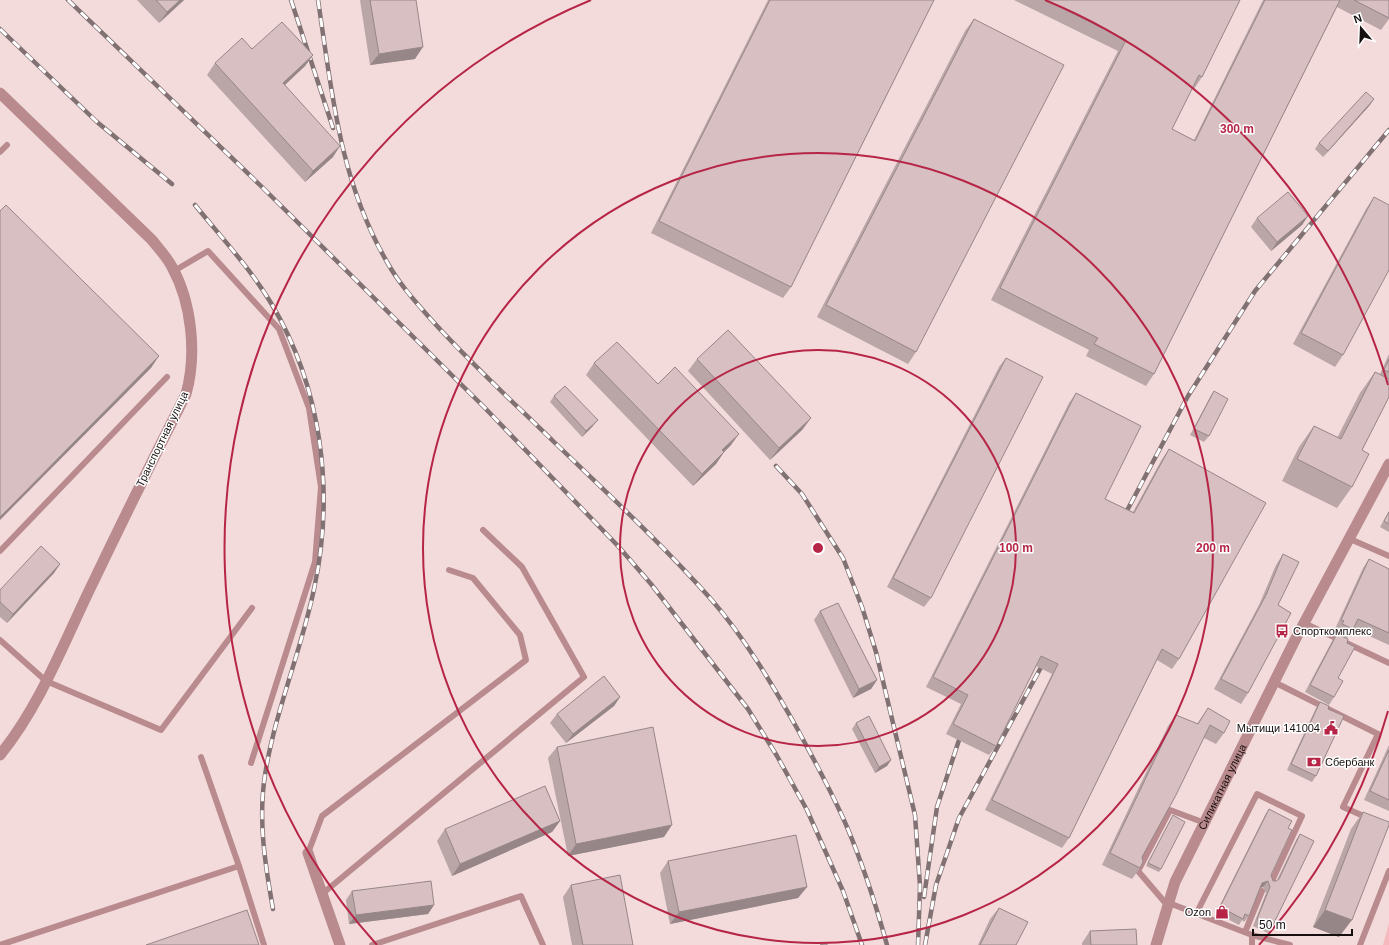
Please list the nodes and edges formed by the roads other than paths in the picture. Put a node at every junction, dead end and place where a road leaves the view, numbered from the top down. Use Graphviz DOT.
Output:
graph roads {
  1 [pos="0,93"];
  2 [pos="8,144"];
  3 [pos="0,152"];
  4 [pos="174,271"];
  5 [pos="167,378"];
  6 [pos="1389,464"];
  7 [pos="483,530"];
  8 [pos="1350,539"];
  9 [pos="0,551"];
  10 [pos="1389,556"];
  11 [pos="449,570"];
  12 [pos="252,608"];
  13 [pos="1304,623"];
  14 [pos="0,640"];
  15 [pos="1389,663"];
  16 [pos="46,681"];
  17 [pos="1274,682"];
  18 [pos="0,755"];
  19 [pos="201,757"];
  20 [pos="251,763"];
  21 [pos="1376,822"];
  22 [pos="1205,823"];
  23 [pos="308,852"];
  24 [pos="239,866"];
  25 [pos="1389,872"];
  26 [pos="1271,883"];
  27 [pos="1262,891"];
  28 [pos="322,894"];
  29 [pos="1169,905"];
  30 [pos="1196,914"];
  31 [pos="1245,932"];
  32 [pos="1252,935"];
  33 [pos="0,945"];
  34 [pos="264,945"];
  35 [pos="340,945"];
  36 [pos="372,945"];
  37 [pos="543,945"];
  38 [pos="1156,945"];
  39 [pos="1252,945"];
  40 [pos="1290,945"];
  41 [pos="1360,945"];
  1 -- 4 [label="street, Транспортная улица"];
  2 -- 3 [label="lane"];
  4 -- 16 [label="street, Транспортная улица"];
  4 -- 20 [label="lane"];
  5 -- 9 [label="lane"];
  6 -- 8 [label="street, Силикатная улица"];
  7 -- 28 [label="lane"];
  8 -- 10 [label="lane"];
  8 -- 13 [label="street, Силикатная улица"];
  11 -- 23 [label="lane"];
  12 -- 16 [label="lane"];
  13 -- 15 [label="lane"];
  13 -- 17 [label="street, Силикатная улица"];
  14 -- 16 [label="lane"];
  16 -- 18 [label="street, Транспортная улица"];
  17 -- 21 [label="lane"];
  17 -- 22 [label="street, Силикатная улица"];
  19 -- 24 [label="lane"];
  22 -- 29 [label="street, Силикатная улица"];
  22 -- 29 [label="lane"];
  23 -- 28 [label="street"];
  24 -- 33 [label="lane"];
  24 -- 34 [label="lane"];
  25 -- 41 [label="lane"];
  26 -- 30 [label="lane"];
  27 -- 31 [label="lane"];
  28 -- 35 [label="street"];
  29 -- 30 [label="lane"];
  29 -- 38 [label="street, Силикатная улица"];
  30 -- 31 [label="lane"];
  31 -- 32 [label="lane"];
  32 -- 39 [label="lane"];
  32 -- 40 [label="lane"];
  36 -- 37 [label="lane"];
}
